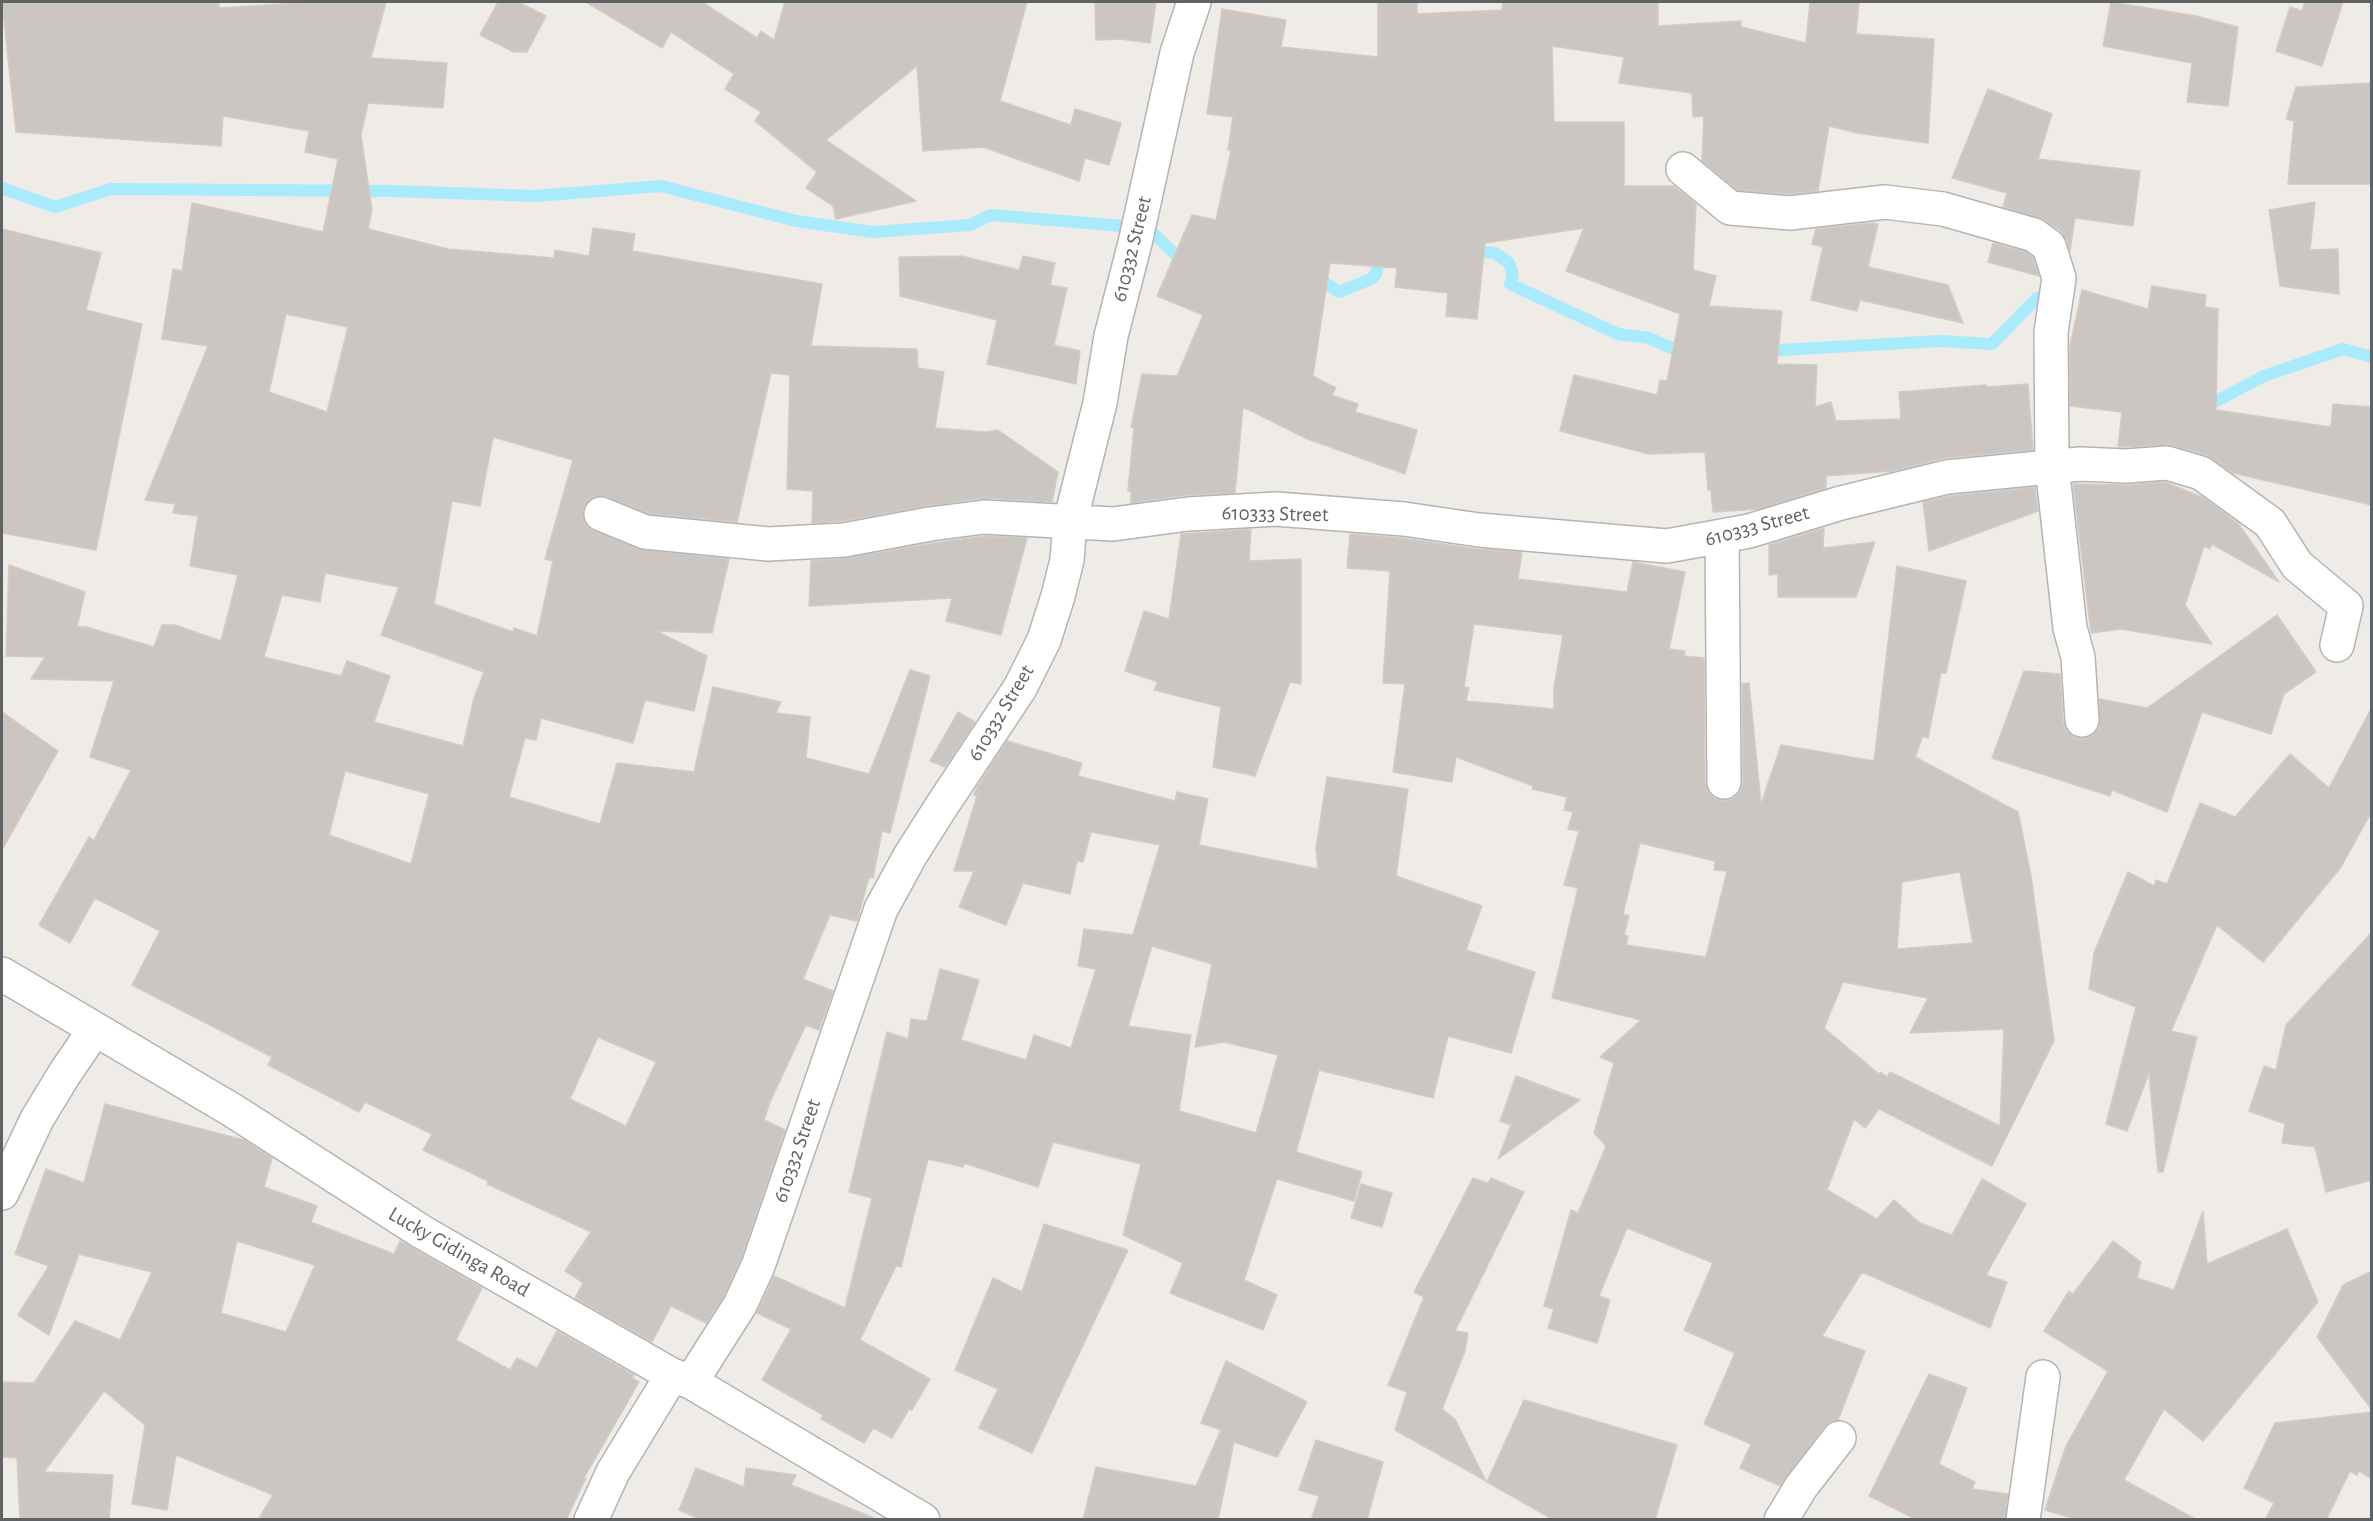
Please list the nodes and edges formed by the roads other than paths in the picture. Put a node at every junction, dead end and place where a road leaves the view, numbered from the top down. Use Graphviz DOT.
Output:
graph roads {
  1 [pos="1194,2"];
  2 [pos="1683,169"];
  3 [pos="2052,466"];
  4 [pos="602,514"];
  5 [pos="1070,522"];
  6 [pos="1722,537"];
  7 [pos="2337,645"];
  8 [pos="2082,720"];
  9 [pos="1724,782"];
  10 [pos="2,974"];
  11 [pos="95,1029"];
  12 [pos="2,1189"];
  13 [pos="2043,1377"];
  14 [pos="682,1378"];
  15 [pos="1839,1438"];
  16 [pos="591,1520"];
  17 [pos="923,1520"];
  18 [pos="1781,1520"];
  19 [pos="2023,1520"];
  1 -- 5 [label="street, 610332 Street"];
  2 -- 3 [label="street"];
  3 -- 6 [label="street, 610333 Street"];
  3 -- 7 [label="street, 610333 Street"];
  3 -- 8 [label="street"];
  4 -- 5 [label="street, 610333 Street"];
  5 -- 6 [label="street, 610333 Street"];
  5 -- 14 [label="street, 610332 Street"];
  6 -- 9 [label="street"];
  10 -- 11 [label="street, Lucky Gidinga Road"];
  11 -- 12 [label="street"];
  11 -- 14 [label="street, Lucky Gidinga Road"];
  13 -- 19 [label="street"];
  14 -- 16 [label="street, 610332 Street"];
  14 -- 17 [label="street, Lucky Gidinga Road"];
  15 -- 18 [label="street"];
}
